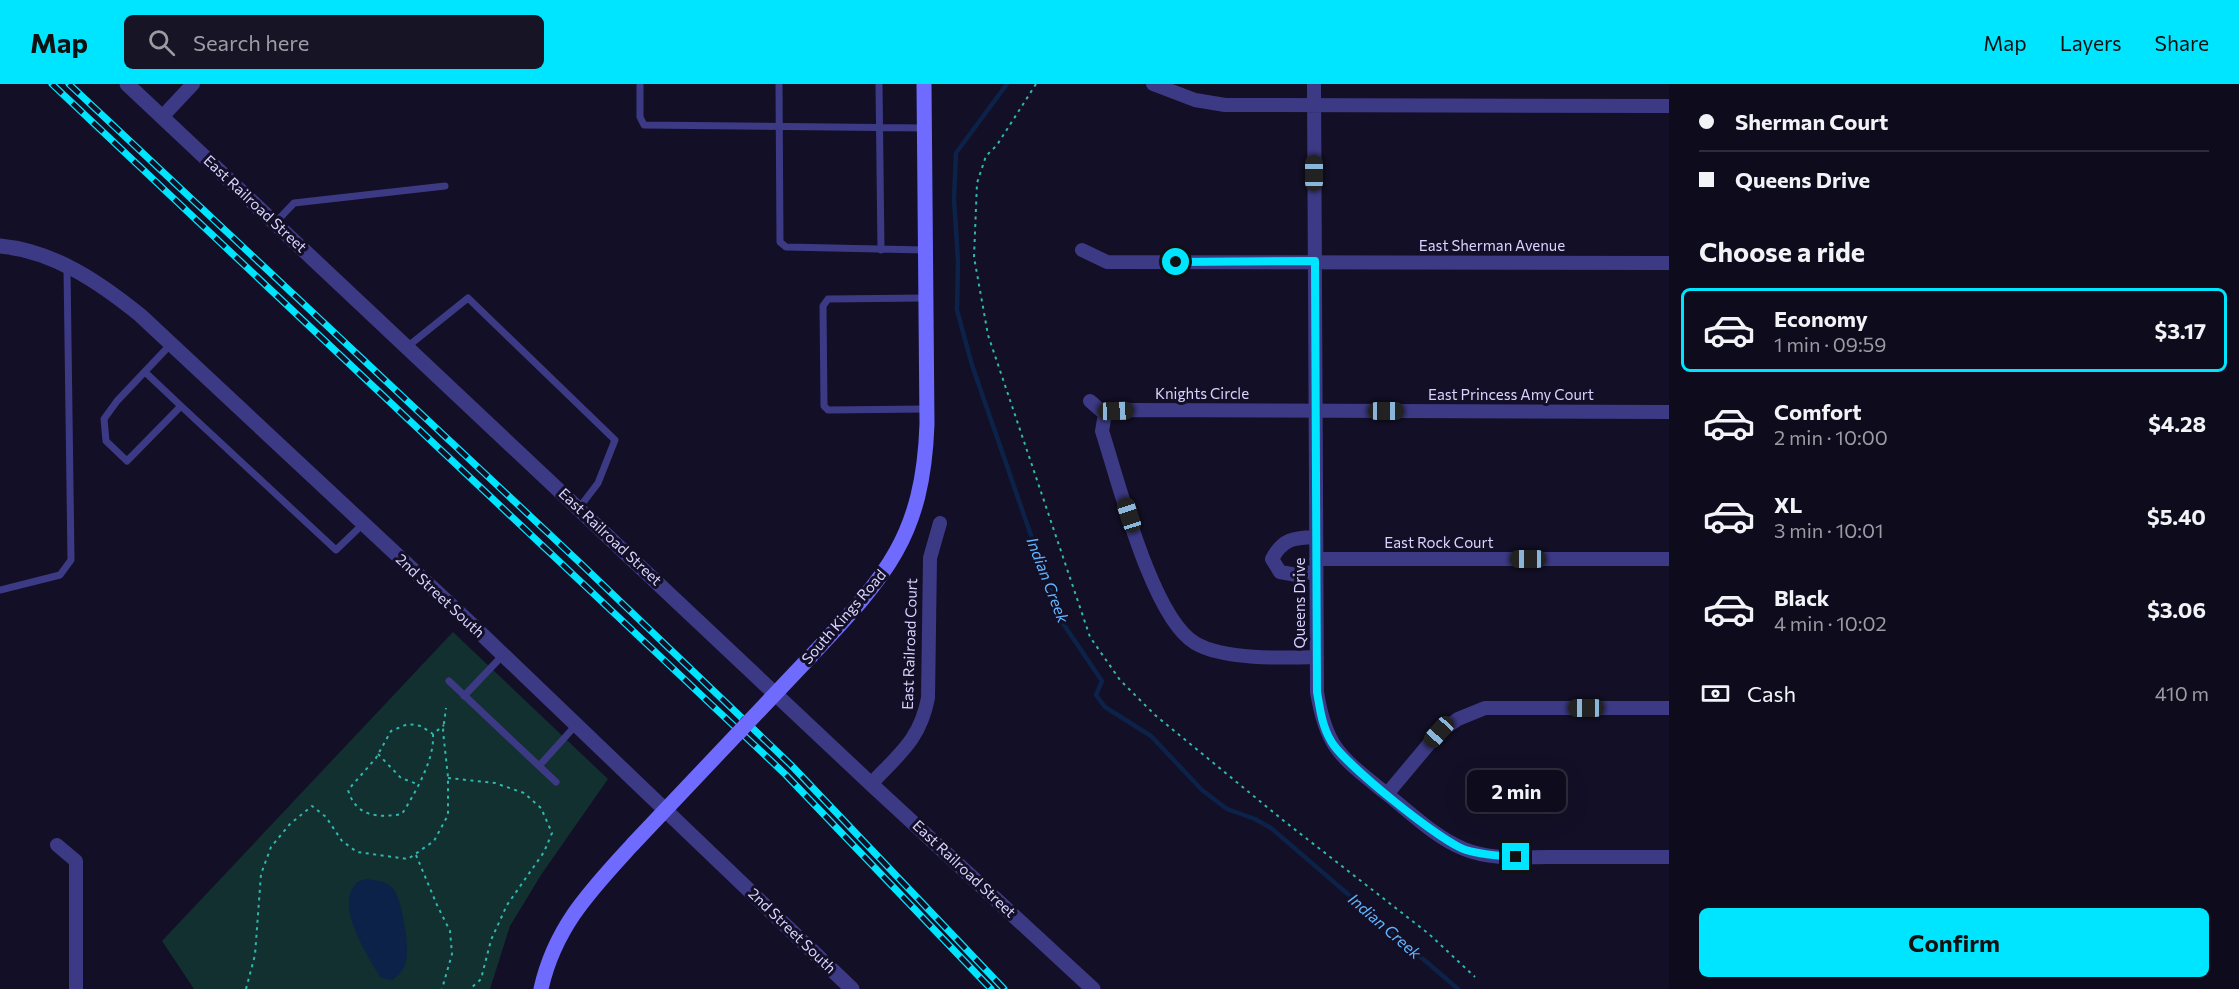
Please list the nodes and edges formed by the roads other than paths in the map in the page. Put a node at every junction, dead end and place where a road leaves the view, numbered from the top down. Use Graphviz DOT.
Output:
graph roads {
  1 [pos="127,84"];
  2 [pos="193,84"];
  3 [pos="640,84"];
  4 [pos="779,84"];
  5 [pos="879,84"];
  6 [pos="924,84"];
  7 [pos="1152,84"];
  8 [pos="1314,84"];
  9 [pos="1314,106"];
  10 [pos="1669,106"];
  11 [pos="162,117"];
  12 [pos="778,126"];
  13 [pos="880,128"];
  14 [pos="924,128"];
  15 [pos="445,186"];
  16 [pos="275,223"];
  17 [pos="0,246"];
  18 [pos="881,250"];
  19 [pos="926,250"];
  20 [pos="1082,250"];
  21 [pos="1315,261"];
  22 [pos="1669,263"];
  23 [pos="68,265"];
  24 [pos="927,298"];
  25 [pos="171,344"];
  26 [pos="407,347"];
  27 [pos="145,372"];
  28 [pos="1090,401"];
  29 [pos="181,406"];
  30 [pos="927,409"];
  31 [pos="1316,411"];
  32 [pos="1669,412"];
  33 [pos="1105,414"];
  34 [pos="579,508"];
  35 [pos="364,523"];
  36 [pos="940,523"];
  37 [pos="1316,537"];
  38 [pos="1669,559"];
  39 [pos="1316,565"];
  40 [pos="0,590"];
  41 [pos="503,655"];
  42 [pos="1317,657"];
  43 [pos="448,681"];
  44 [pos="464,696"];
  45 [pos="1669,708"];
  46 [pos="576,725"];
  47 [pos="539,766"];
  48 [pos="556,782"];
  49 [pos="872,783"];
  50 [pos="1386,794"];
  51 [pos="57,845"];
  52 [pos="1669,857"];
  53 [pos="76,989"];
  54 [pos="541,989"];
  55 [pos="852,989"];
  56 [pos="1093,989"];
  1 -- 11 [label="street, East Railroad Street"];
  2 -- 11 [label="street"];
  3 -- 12 [label="lane"];
  4 -- 12 [label="lane"];
  5 -- 13 [label="lane"];
  6 -- 14 [label="main road, South Kings Road"];
  7 -- 9 [label="street"];
  8 -- 9 [label="street, Queens Drive"];
  9 -- 10 [label="street"];
  9 -- 21 [label="street, Queens Drive"];
  11 -- 16 [label="street, East Railroad Street"];
  12 -- 13 [label="lane"];
  12 -- 18 [label="lane"];
  13 -- 14 [label="lane"];
  13 -- 18 [label="lane"];
  14 -- 19 [label="main road, South Kings Road"];
  15 -- 16 [label="lane"];
  16 -- 26 [label="street, East Railroad Street"];
  17 -- 23 [label="street, 2nd Street South"];
  18 -- 19 [label="lane"];
  19 -- 24 [label="main road, South Kings Road"];
  20 -- 21 [label="street, East Sherman Avenue"];
  21 -- 22 [label="street, East Sherman Avenue"];
  21 -- 31 [label="street, Queens Drive"];
  23 -- 25 [label="street, 2nd Street South"];
  23 -- 40 [label="lane"];
  24 -- 30 [label="main road, South Kings Road"];
  24 -- 30 [label="lane"];
  25 -- 27 [label="lane"];
  25 -- 35 [label="street, 2nd Street South"];
  26 -- 34 [label="street, East Railroad Street"];
  26 -- 34 [label="lane"];
  27 -- 29 [label="lane"];
  27 -- 29 [label="lane"];
  28 -- 33 [label="street"];
  29 -- 35 [label="lane"];
  30 -- 54 [label="main road, South Kings Road, bridge"];
  31 -- 32 [label="street, East Princess Amy Court"];
  31 -- 33 [label="street, Knights Circle"];
  31 -- 37 [label="street, Queens Drive"];
  33 -- 42 [label="street"];
  34 -- 49 [label="street, East Railroad Street"];
  35 -- 41 [label="street, 2nd Street South"];
  36 -- 49 [label="street, East Railroad Court"];
  37 -- 39 [label="street, Queens Drive"];
  37 -- 39 [label="street"];
  38 -- 39 [label="street, East Rock Court"];
  39 -- 42 [label="street, Queens Drive"];
  41 -- 44 [label="lane"];
  41 -- 46 [label="street, 2nd Street South"];
  42 -- 50 [label="street, Queens Drive"];
  43 -- 44 [label="lane"];
  44 -- 47 [label="lane"];
  45 -- 50 [label="street"];
  46 -- 47 [label="lane"];
  46 -- 55 [label="street, 2nd Street South"];
  47 -- 48 [label="lane"];
  49 -- 56 [label="street, East Railroad Street"];
  50 -- 52 [label="street, Queens Drive"];
  51 -- 53 [label="street"];
}
